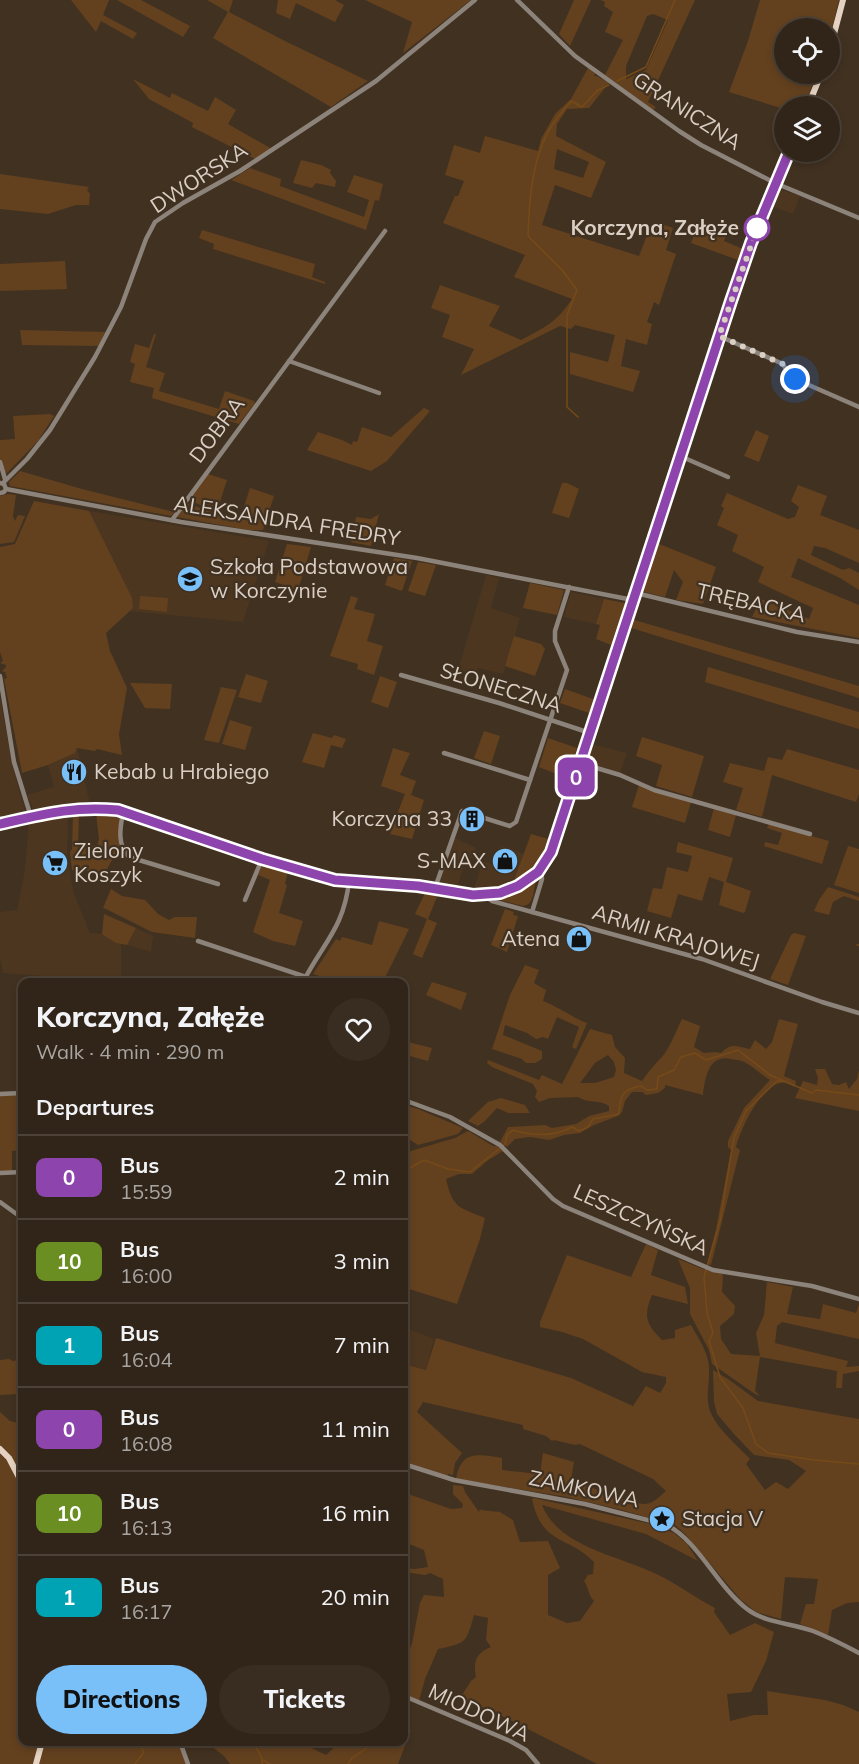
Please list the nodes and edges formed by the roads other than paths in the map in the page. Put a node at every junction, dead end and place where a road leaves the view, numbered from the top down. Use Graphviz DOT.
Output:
graph roads {
  1 [pos="475,0"];
  2 [pos="517,0"];
  3 [pos="843,0"];
  4 [pos="838,18"];
  5 [pos="784,162"];
  6 [pos="775,183"];
  7 [pos="859,218"];
  8 [pos="385,231"];
  9 [pos="719,336"];
  10 [pos="289,361"];
  11 [pos="380,393"];
  12 [pos="859,407"];
  13 [pos="680,456"];
  14 [pos="0,462"];
  15 [pos="728,477"];
  16 [pos="3,482"];
  17 [pos="6,489"];
  18 [pos="0,493"];
  19 [pos="172,520"];
  20 [pos="569,587"];
  21 [pos="634,597"];
  22 [pos="859,642"];
  23 [pos="401,675"];
  24 [pos="0,676"];
  25 [pos="550,721"];
  26 [pos="590,733"];
  27 [pos="444,753"];
  28 [pos="580,763"];
  29 [pos="530,780"];
  30 [pos="123,812"];
  31 [pos="31,817"];
  32 [pos="0,824"];
  33 [pos="810,834"];
  34 [pos="262,859"];
  35 [pos="541,868"];
  36 [pos="349,880"];
  37 [pos="218,884"];
  38 [pos="435,888"];
  39 [pos="483,895"];
  40 [pos="245,900"];
  41 [pos="532,912"];
  42 [pos="198,941"];
  43 [pos="306,977"];
  44 [pos="859,1013"];
  45 [pos="18,1093"];
  46 [pos="0,1094"];
  47 [pos="408,1101"];
  48 [pos="18,1172"];
  49 [pos="0,1173"];
  50 [pos="0,1202"];
  51 [pos="18,1215"];
  52 [pos="859,1299"];
  53 [pos="0,1449"];
  54 [pos="408,1465"];
  55 [pos="18,1475"];
  56 [pos="859,1653"];
  57 [pos="408,1698"];
  58 [pos="41,1746"];
  59 [pos="181,1746"];
  60 [pos="36,1764"];
  61 [pos="188,1764"];
  62 [pos="538,1764"];
  1 -- 16 [label="street, DWORSKA"];
  2 -- 6 [label="street, GRANICZNA"];
  3 -- 4 [label="main road"];
  5 -- 6 [label="main road"];
  6 -- 7 [label="street, GRANICZNA"];
  6 -- 9 [label="main road"];
  8 -- 10 [label="street, DOBRA"];
  9 -- 12 [label="street"];
  9 -- 13 [label="main road"];
  10 -- 11 [label="street"];
  10 -- 19 [label="street, DOBRA"];
  13 -- 15 [label="street"];
  13 -- 21 [label="main road"];
  14 -- 16 [label="street"];
  16 -- 17 [label="street"];
  17 -- 18 [label="street"];
  17 -- 19 [label="street, ALEKSANDRA FREDRY"];
  19 -- 20 [label="street, ALEKSANDRA FREDRY"];
  20 -- 21 [label="street, ALEKSANDRA FREDRY"];
  20 -- 25 [label="street"];
  21 -- 22 [label="street, TRĘBACKA"];
  21 -- 26 [label="main road"];
  23 -- 25 [label="street, SŁONECZNA"];
  24 -- 31 [label="street"];
  25 -- 26 [label="street, SŁONECZNA"];
  25 -- 29 [label="street"];
  26 -- 28 [label="main road"];
  27 -- 29 [label="street"];
  28 -- 33 [label="street"];
  28 -- 35 [label="main road"];
  29 -- 38 [label="street"];
  30 -- 31 [label="main road"];
  30 -- 34 [label="main road"];
  30 -- 37 [label="street"];
  31 -- 32 [label="main road"];
  34 -- 36 [label="main road"];
  34 -- 40 [label="street"];
  35 -- 39 [label="main road"];
  35 -- 41 [label="street"];
  36 -- 38 [label="main road"];
  36 -- 43 [label="street"];
  38 -- 39 [label="main road"];
  39 -- 41 [label="street, ARMII KRAJOWEJ"];
  41 -- 44 [label="street, ARMII KRAJOWEJ"];
  42 -- 43 [label="street"];
  45 -- 46 [label="street"];
  47 -- 52 [label="street, LESZCZYŃSKA"];
  48 -- 49 [label="street"];
  50 -- 51 [label="street"];
  53 -- 55 [label="main road"];
  54 -- 56 [label="street, ZAMKOWA"];
  57 -- 62 [label="street, MIODOWA"];
  58 -- 60 [label="main road"];
  59 -- 61 [label="street"];
}
